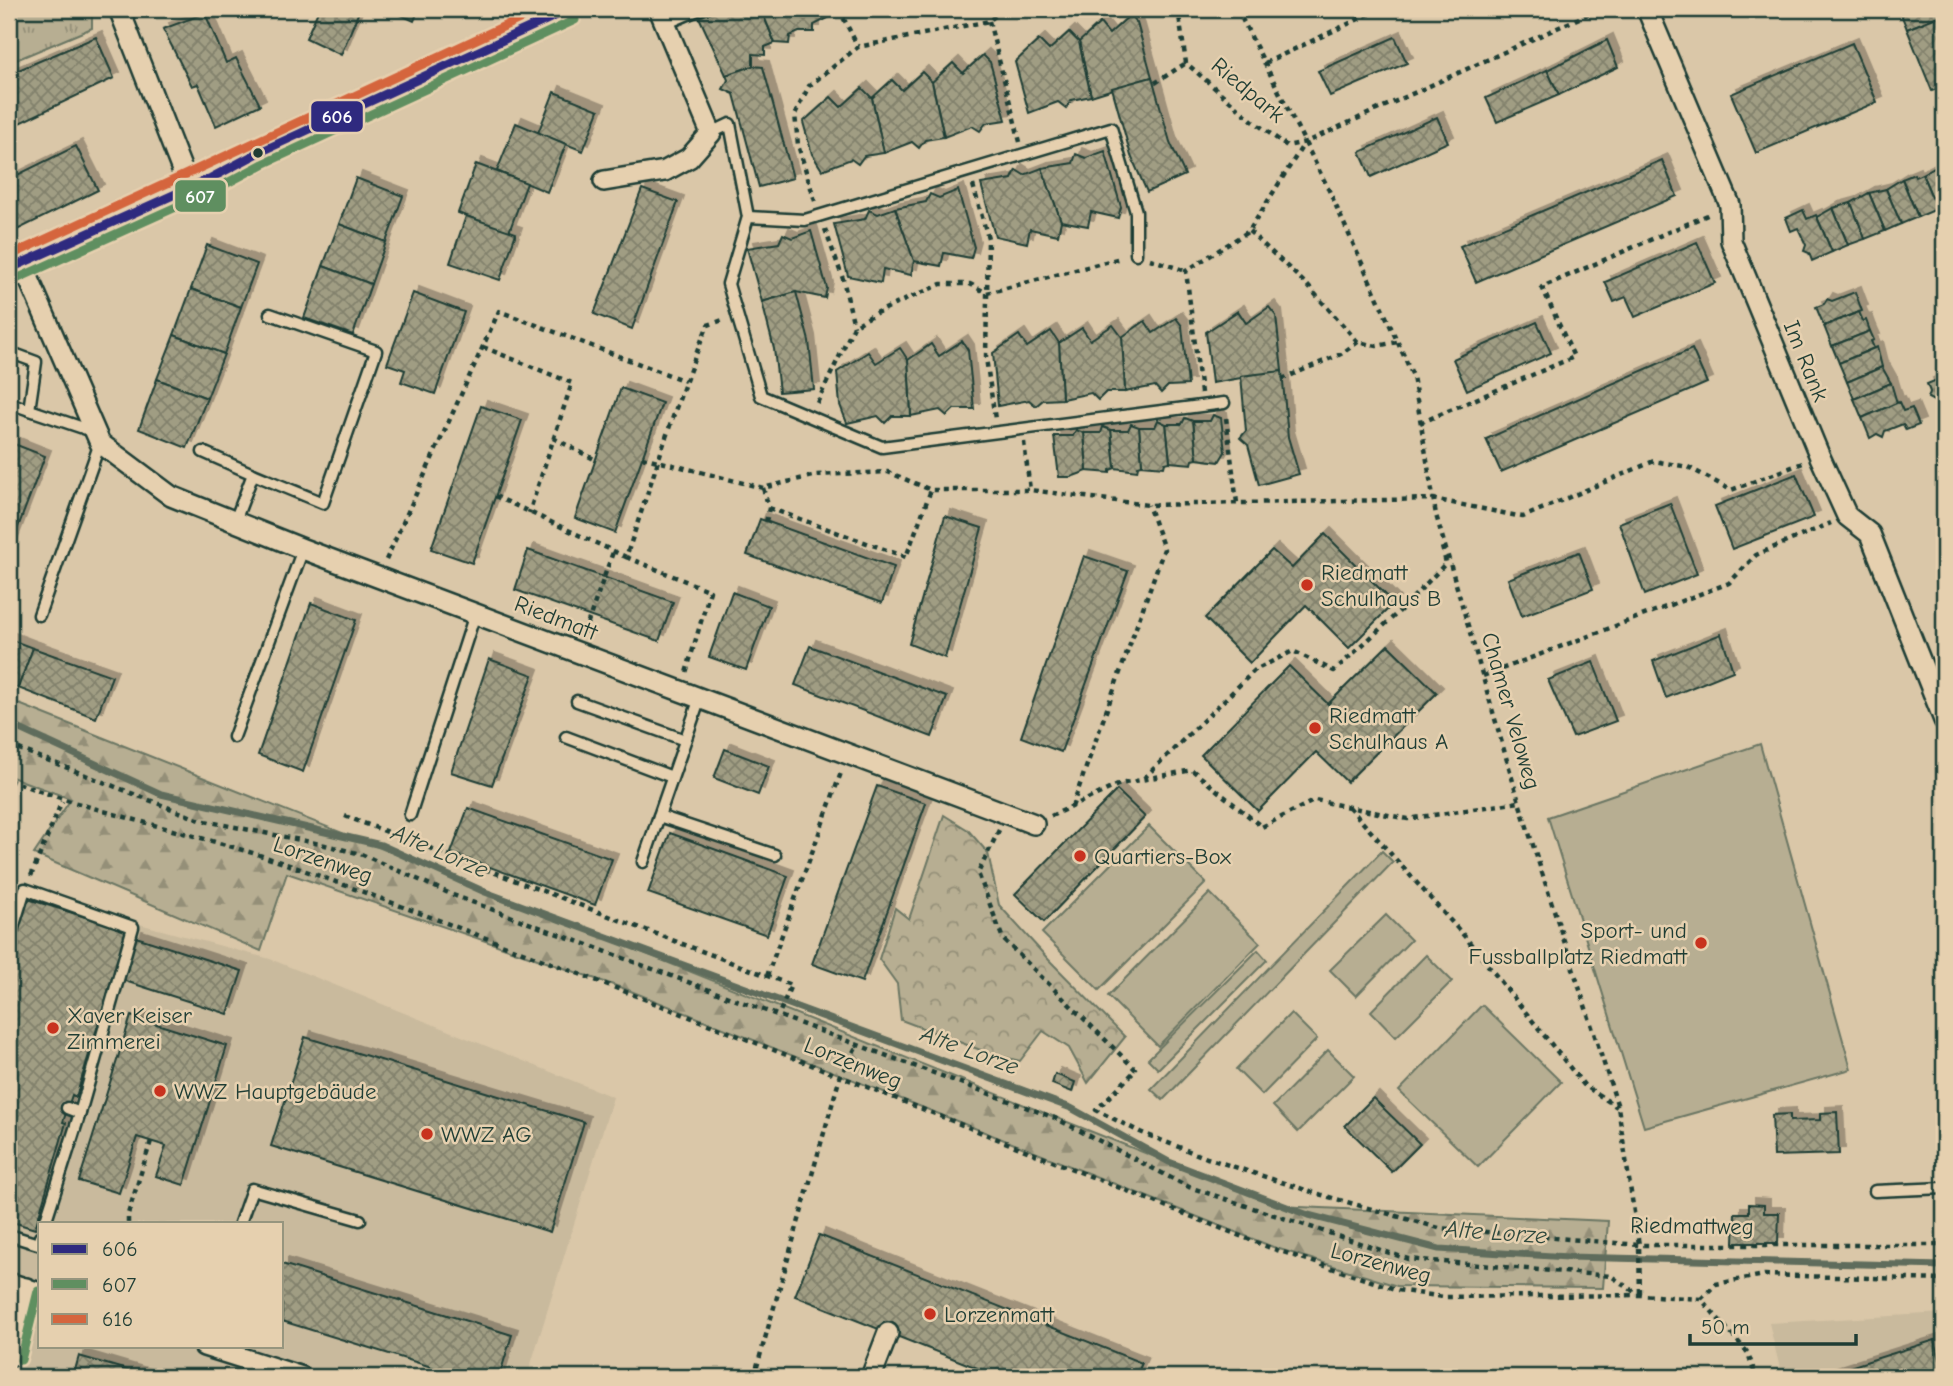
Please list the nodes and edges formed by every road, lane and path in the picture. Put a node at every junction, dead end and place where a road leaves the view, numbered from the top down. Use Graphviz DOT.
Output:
graph roads {
  1 [pos="119,9"];
  2 [pos="570,9"];
  3 [pos="699,9"];
  4 [pos="839,9"];
  5 [pos="1003,9"];
  6 [pos="1178,9"];
  7 [pos="1237,9"];
  8 [pos="1380,9"];
  9 [pos="1599,9"];
  10 [pos="1647,9"];
  11 [pos="662,16"];
  12 [pos="989,21"];
  13 [pos="859,47"];
  14 [pos="1265,63"];
  15 [pos="1186,64"];
  16 [pos="1155,83"];
  17 [pos="711,133"];
  18 [pos="1306,142"];
  19 [pos="1024,154"];
  20 [pos="968,171"];
  21 [pos="604,181"];
  22 [pos="189,188"];
  23 [pos="1730,205"];
  24 [pos="820,216"];
  25 [pos="748,217"];
  26 [pos="1249,231"];
  27 [pos="1136,254"];
  28 [pos="15,266"];
  29 [pos="1186,271"];
  30 [pos="987,293"];
  31 [pos="270,314"];
  32 [pos="737,316"];
  33 [pos="855,327"];
  34 [pos="1358,342"];
  35 [pos="1397,342"];
  36 [pos="482,347"];
  37 [pos="9,352"];
  38 [pos="1282,379"];
  39 [pos="684,381"];
  40 [pos="9,403"];
  41 [pos="1224,403"];
  42 [pos="1203,404"];
  43 [pos="29,410"];
  44 [pos="811,417"];
  45 [pos="1420,423"];
  46 [pos="1022,428"];
  47 [pos="996,432"];
  48 [pos="98,438"];
  49 [pos="553,438"];
  50 [pos="203,452"];
  51 [pos="642,457"];
  52 [pos="1819,457"];
  53 [pos="596,460"];
  54 [pos="660,460"];
  55 [pos="253,474"];
  56 [pos="763,488"];
  57 [pos="931,490"];
  58 [pos="1030,490"];
  59 [pos="495,496"];
  60 [pos="1433,499"];
  61 [pos="1237,503"];
  62 [pos="1148,505"];
  63 [pos="769,508"];
  64 [pos="529,513"];
  65 [pos="1436,515"];
  66 [pos="1847,516"];
  67 [pos="235,522"];
  68 [pos="766,522"];
  69 [pos="303,549"];
  70 [pos="613,552"];
  71 [pos="626,557"];
  72 [pos="378,578"];
  73 [pos="475,614"];
  74 [pos="39,615"];
  75 [pos="578,652"];
  76 [pos="1483,676"];
  77 [pos="681,691"];
  78 [pos="700,698"];
  79 [pos="577,701"];
  80 [pos="1944,720"];
  81 [pos="234,737"];
  82 [pos="566,737"];
  83 [pos="685,740"];
  84 [pos="9,745"];
  85 [pos="848,754"];
  86 [pos="673,777"];
  87 [pos="1143,779"];
  88 [pos="9,780"];
  89 [pos="62,801"];
  90 [pos="1519,802"];
  91 [pos="1072,807"];
  92 [pos="1349,807"];
  93 [pos="1006,814"];
  94 [pos="410,815"];
  95 [pos="345,816"];
  96 [pos="659,816"];
  97 [pos="1034,824"];
  98 [pos="775,855"];
  99 [pos="643,862"];
  100 [pos="25,889"];
  101 [pos="9,941"];
  102 [pos="767,976"];
  103 [pos="779,1014"];
  104 [pos="857,1045"];
  105 [pos="841,1077"];
  106 [pos="1618,1107"];
  107 [pos="67,1108"];
  108 [pos="80,1113"];
  109 [pos="151,1141"];
  110 [pos="1944,1188"];
  111 [pos="1875,1191"];
  112 [pos="360,1220"];
  113 [pos="45,1222"];
  114 [pos="128,1222"];
  115 [pos="240,1222"];
  116 [pos="9,1235"];
  117 [pos="38,1244"];
  118 [pos="1639,1244"];
  119 [pos="1944,1245"];
  120 [pos="1944,1280"];
  121 [pos="25,1288"];
  122 [pos="1640,1295"];
  123 [pos="1701,1299"];
  124 [pos="888,1333"];
  125 [pos="210,1348"];
  126 [pos="9,1357"];
  127 [pos="302,1377"];
  128 [pos="754,1377"];
  129 [pos="871,1377"];
  130 [pos="1756,1377"];
  1 -- 22 [label="street"];
  2 -- 22 [label="street"];
  3 -- 11 [label="lane"];
  4 -- 13 [label="path"];
  5 -- 12 [label="path"];
  6 -- 15 [label="path, Riedpark"];
  7 -- 14 [label="path, Chamer Veloweg"];
  8 -- 14 [label="path"];
  9 -- 18 [label="path"];
  10 -- 23 [label="street, Im Rank"];
  11 -- 17 [label="street"];
  12 -- 13 [label="path"];
  12 -- 19 [label="path"];
  13 -- 24 [label="path"];
  14 -- 18 [label="path, Chamer Veloweg"];
  15 -- 16 [label="path, Riedpark"];
  15 -- 18 [label="path, Riedpark"];
  17 -- 21 [label="street"];
  17 -- 25 [label="lane"];
  18 -- 26 [label="path, Riedpark"];
  18 -- 35 [label="path, Chamer Veloweg"];
  19 -- 20 [label="lane"];
  19 -- 27 [label="lane"];
  20 -- 24 [label="lane"];
  20 -- 30 [label="path"];
  22 -- 28 [label="street"];
  23 -- 45 [label="path"];
  23 -- 52 [label="street, Im Rank"];
  24 -- 25 [label="lane"];
  24 -- 33 [label="path"];
  25 -- 32 [label="lane"];
  26 -- 29 [label="path, Riedpark"];
  26 -- 34 [label="path"];
  27 -- 29 [label="path"];
  27 -- 30 [label="path"];
  28 -- 48 [label="street, Riedmatt"];
  29 -- 42 [label="path"];
  30 -- 33 [label="path"];
  30 -- 47 [label="path"];
  31 -- 55 [label="lane"];
  32 -- 39 [label="path"];
  32 -- 44 [label="lane"];
  33 -- 44 [label="path"];
  34 -- 35 [label="path"];
  34 -- 38 [label="path"];
  35 -- 45 [label="path, Chamer Veloweg"];
  36 -- 39 [label="path"];
  36 -- 49 [label="path"];
  36 -- 72 [label="path"];
  37 -- 43 [label="lane"];
  39 -- 54 [label="path"];
  40 -- 43 [label="lane"];
  41 -- 42 [label="lane"];
  41 -- 61 [label="path"];
  42 -- 46 [label="lane"];
  43 -- 48 [label="lane"];
  44 -- 47 [label="lane"];
  45 -- 60 [label="path, Chamer Veloweg"];
  46 -- 47 [label="lane"];
  46 -- 58 [label="path"];
  48 -- 67 [label="street, Riedmatt"];
  48 -- 74 [label="lane"];
  49 -- 53 [label="path"];
  49 -- 64 [label="path"];
  50 -- 55 [label="lane"];
  51 -- 54 [label="path"];
  52 -- 60 [label="path"];
  52 -- 66 [label="street, Im Rank"];
  54 -- 56 [label="path"];
  54 -- 71 [label="path"];
  55 -- 67 [label="lane"];
  56 -- 57 [label="path"];
  56 -- 63 [label="path"];
  57 -- 58 [label="path"];
  57 -- 63 [label="path"];
  58 -- 62 [label="path"];
  59 -- 64 [label="path"];
  60 -- 61 [label="path"];
  60 -- 65 [label="path, Chamer Veloweg"];
  61 -- 62 [label="path"];
  62 -- 91 [label="path"];
  63 -- 68 [label="path"];
  64 -- 70 [label="path"];
  65 -- 76 [label="path, Chamer Veloweg"];
  65 -- 87 [label="path"];
  66 -- 76 [label="path"];
  66 -- 80 [label="street, Im Rank"];
  67 -- 69 [label="street, Riedmatt"];
  69 -- 72 [label="street, Riedmatt"];
  69 -- 81 [label="lane"];
  70 -- 71 [label="path"];
  70 -- 75 [label="path"];
  71 -- 77 [label="path"];
  72 -- 73 [label="street, Riedmatt"];
  73 -- 75 [label="street, Riedmatt"];
  73 -- 94 [label="lane"];
  75 -- 77 [label="street, Riedmatt"];
  76 -- 90 [label="path, Chamer Veloweg"];
  77 -- 78 [label="street, Riedmatt"];
  78 -- 83 [label="lane"];
  78 -- 85 [label="street, Riedmatt"];
  79 -- 83 [label="lane"];
  82 -- 86 [label="lane"];
  83 -- 86 [label="lane"];
  84 -- 103 [label="path, Lorzenweg"];
  85 -- 93 [label="street, Riedmatt"];
  85 -- 102 [label="path"];
  86 -- 96 [label="lane"];
  87 -- 91 [label="path"];
  87 -- 92 [label="path"];
  88 -- 89 [label="path, Lorzenweg"];
  89 -- 100 [label="path"];
  89 -- 105 [label="path, Lorzenweg"];
  90 -- 92 [label="path"];
  90 -- 106 [label="path, Chamer Veloweg"];
  91 -- 97 [label="path"];
  92 -- 106 [label="path"];
  93 -- 97 [label="street, Riedmatt"];
  93 -- 118 [label="path, Riedmattweg"];
  95 -- 102 [label="path"];
  96 -- 98 [label="lane"];
  96 -- 99 [label="lane"];
  100 -- 101 [label="lane"];
  100 -- 108 [label="lane"];
  102 -- 103 [label="path"];
  103 -- 104 [label="path, Lorzenweg"];
  104 -- 105 [label="path"];
  104 -- 122 [label="path, Lorzenweg"];
  105 -- 122 [label="path, Lorzenweg"];
  105 -- 128 [label="path"];
  106 -- 118 [label="path, Chamer Veloweg"];
  107 -- 108 [label="lane"];
  108 -- 113 [label="lane"];
  109 -- 114 [label="path"];
  110 -- 111 [label="lane"];
  112 -- 115 [label="lane"];
  116 -- 117 [label="lane"];
  118 -- 119 [label="path, Riedmattweg"];
  118 -- 122 [label="path, Chamer Veloweg"];
  120 -- 123 [label="path"];
  121 -- 126 [label="street"];
  122 -- 123 [label="path"];
  123 -- 130 [label="path"];
  124 -- 129 [label="street"];
  125 -- 127 [label="street"];
}
